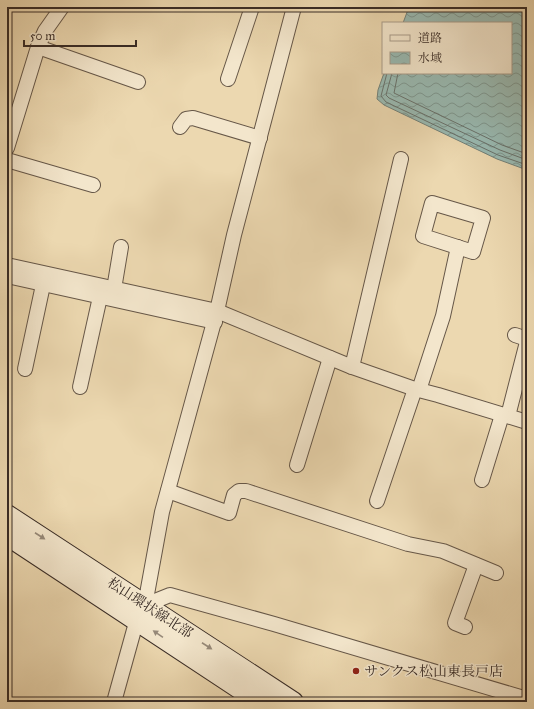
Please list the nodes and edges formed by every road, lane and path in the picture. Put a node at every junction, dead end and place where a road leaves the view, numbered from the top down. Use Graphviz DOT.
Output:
graph roads {
  1 [pos="62,7"];
  2 [pos="252,7"];
  3 [pos="294,7"];
  4 [pos="38,47"];
  5 [pos="228,79"];
  6 [pos="138,82"];
  7 [pos="180,126"];
  8 [pos="260,138"];
  9 [pos="7,148"];
  10 [pos="401,159"];
  11 [pos="7,160"];
  12 [pos="93,185"];
  13 [pos="121,247"];
  14 [pos="458,247"];
  15 [pos="7,265"];
  16 [pos="7,276"];
  17 [pos="43,285"];
  18 [pos="114,289"];
  19 [pos="100,297"];
  20 [pos="216,317"];
  21 [pos="523,339"];
  22 [pos="330,358"];
  23 [pos="352,367"];
  24 [pos="25,369"];
  25 [pos="80,387"];
  26 [pos="417,390"];
  27 [pos="505,415"];
  28 [pos="527,422"];
  29 [pos="297,465"];
  30 [pos="482,480"];
  31 [pos="168,492"];
  32 [pos="377,501"];
  33 [pos="7,515"];
  34 [pos="7,535"];
  35 [pos="476,565"];
  36 [pos="496,573"];
  37 [pos="141,612"];
  38 [pos="465,627"];
  39 [pos="527,700"];
  40 [pos="114,702"];
  41 [pos="260,702"];
  42 [pos="292,702"];
  1 -- 4 [label="street"];
  2 -- 5 [label="street"];
  3 -- 8 [label="street"];
  4 -- 6 [label="street"];
  4 -- 9 [label="street"];
  7 -- 8 [label="street"];
  8 -- 20 [label="street"];
  10 -- 23 [label="street"];
  11 -- 12 [label="street"];
  13 -- 18 [label="street"];
  14 -- 26 [label="street"];
  15 -- 18 [label="street"];
  16 -- 17 [label="street"];
  17 -- 19 [label="street"];
  17 -- 24 [label="street"];
  18 -- 20 [label="street"];
  19 -- 20 [label="street"];
  19 -- 25 [label="street"];
  20 -- 22 [label="street"];
  20 -- 31 [label="street"];
  21 -- 27 [label="street"];
  22 -- 23 [label="street"];
  22 -- 29 [label="street"];
  23 -- 26 [label="street"];
  26 -- 27 [label="street"];
  26 -- 32 [label="street"];
  27 -- 28 [label="street"];
  27 -- 30 [label="street"];
  31 -- 35 [label="street"];
  31 -- 37 [label="street"];
  33 -- 37 [label="street, 松山環状線北部, one-way"];
  34 -- 37 [label="street, 松山環状線北部"];
  35 -- 36 [label="street"];
  35 -- 38 [label="street"];
  37 -- 39 [label="street"];
  37 -- 40 [label="street"];
  41 -- 37 [label="street, 松山環状線北部, one-way"];
  37 -- 42 [label="street, 松山環状線北部, one-way"];
}
